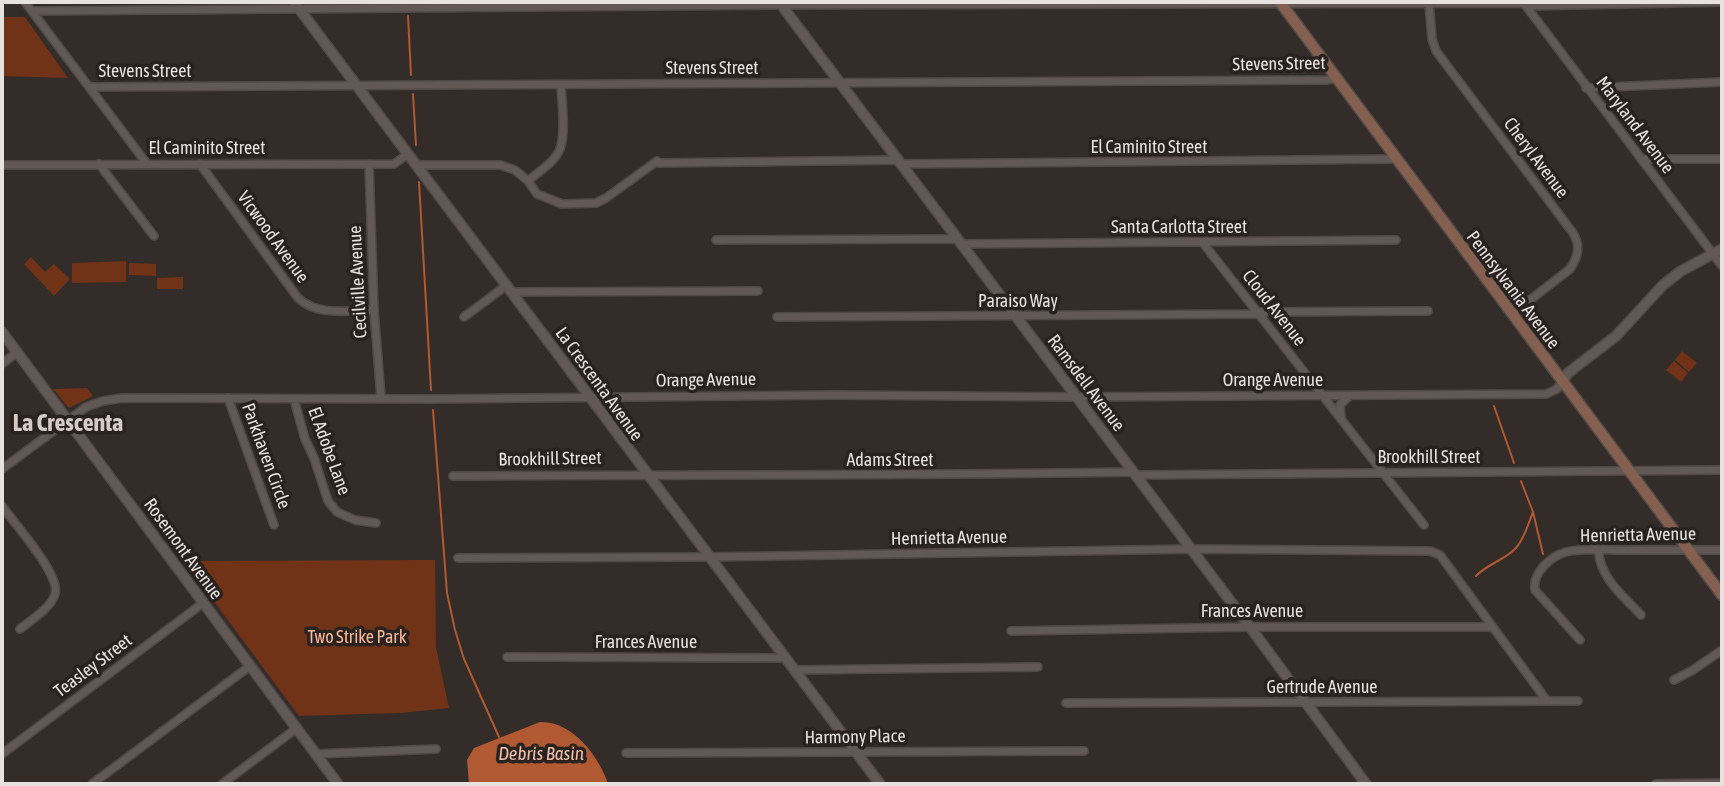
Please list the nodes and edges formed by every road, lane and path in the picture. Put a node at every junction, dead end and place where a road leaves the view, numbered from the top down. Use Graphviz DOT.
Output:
graph roads {
  1 [pos="26,2"];
  2 [pos="1722,2"];
  3 [pos="780,3"];
  4 [pos="1029,3"];
  5 [pos="1280,3"];
  6 [pos="1429,3"];
  7 [pos="1524,4"];
  8 [pos="296,5"];
  9 [pos="32,11"];
  10 [pos="1336,78"];
  11 [pos="1722,82"];
  12 [pos="840,83"];
  13 [pos="561,86"];
  14 [pos="89,87"];
  15 [pos="358,87"];
  16 [pos="1586,88"];
  17 [pos="408,154"];
  18 [pos="1396,159"];
  19 [pos="1641,159"];
  20 [pos="1722,159"];
  21 [pos="900,162"];
  22 [pos="99,163"];
  23 [pos="147,164"];
  24 [pos="200,164"];
  25 [pos="369,164"];
  26 [pos="417,164"];
  27 [pos="2,165"];
  28 [pos="527,181"];
  29 [pos="154,236"];
  30 [pos="716,240"];
  31 [pos="1396,240"];
  32 [pos="960,241"];
  33 [pos="1203,243"];
  34 [pos="1718,251"];
  35 [pos="1722,266"];
  36 [pos="510,288"];
  37 [pos="758,291"];
  38 [pos="374,310"];
  39 [pos="1428,311"];
  40 [pos="1258,313"];
  41 [pos="1511,314"];
  42 [pos="464,317"];
  43 [pos="777,317"];
  44 [pos="1016,317"];
  45 [pos="2,332"];
  46 [pos="17,352"];
  47 [pos="2,363"];
  48 [pos="1562,382"];
  49 [pos="1350,395"];
  50 [pos="1321,396"];
  51 [pos="381,397"];
  52 [pos="589,397"];
  53 [pos="1077,397"];
  54 [pos="228,398"];
  55 [pos="294,399"];
  56 [pos="68,419"];
  57 [pos="1342,422"];
  58 [pos="2,469"];
  59 [pos="1722,470"];
  60 [pos="1381,472"];
  61 [pos="1630,472"];
  62 [pos="647,474"];
  63 [pos="1135,474"];
  64 [pos="453,476"];
  65 [pos="2,506"];
  66 [pos="376,523"];
  67 [pos="274,525"];
  68 [pos="1423,525"];
  69 [pos="1192,550"];
  70 [pos="1598,550"];
  71 [pos="1688,550"];
  72 [pos="1722,550"];
  73 [pos="710,557"];
  74 [pos="458,558"];
  75 [pos="1722,596"];
  76 [pos="203,603"];
  77 [pos="1641,615"];
  78 [pos="1250,627"];
  79 [pos="1492,627"];
  80 [pos="20,629"];
  81 [pos="1012,631"];
  82 [pos="1580,640"];
  83 [pos="1722,650"];
  84 [pos="507,657"];
  85 [pos="785,659"];
  86 [pos="250,666"];
  87 [pos="1038,667"];
  88 [pos="794,670"];
  89 [pos="1674,680"];
  90 [pos="1547,701"];
  91 [pos="1578,701"];
  92 [pos="1307,702"];
  93 [pos="1066,703"];
  94 [pos="297,728"];
  95 [pos="436,749"];
  96 [pos="1084,751"];
  97 [pos="626,753"];
  98 [pos="857,753"];
  99 [pos="2,754"];
  100 [pos="316,754"];
  101 [pos="1722,783"];
  102 [pos="92,784"];
  103 [pos="222,784"];
  104 [pos="338,784"];
  105 [pos="880,784"];
  106 [pos="1366,784"];
  107 [pos="1656,784"];
  1 -- 9 [label="street"];
  2 -- 7 [label="street"];
  3 -- 4 [label="street"];
  3 -- 8 [label="street"];
  3 -- 12 [label="street, Ramsdell Avenue"];
  4 -- 5 [label="street"];
  5 -- 6 [label="street"];
  5 -- 10 [label="main road, Pennsylvania Avenue"];
  6 -- 7 [label="street"];
  6 -- 41 [label="street, Cheryl Avenue"];
  7 -- 16 [label="street, Maryland Avenue"];
  8 -- 9 [label="street"];
  8 -- 15 [label="street, La Crescenta Avenue"];
  9 -- 14 [label="street"];
  10 -- 12 [label="street, Stevens Street"];
  10 -- 18 [label="main road, Pennsylvania Avenue"];
  11 -- 16 [label="street"];
  12 -- 13 [label="street, Stevens Street"];
  12 -- 21 [label="street, Ramsdell Avenue"];
  13 -- 15 [label="street, Stevens Street"];
  13 -- 28 [label="street"];
  14 -- 15 [label="street, Stevens Street"];
  14 -- 23 [label="street"];
  15 -- 17 [label="street, La Crescenta Avenue"];
  16 -- 19 [label="street, Maryland Avenue"];
  17 -- 25 [label="street, El Caminito Street"];
  17 -- 26 [label="street, La Crescenta Avenue"];
  18 -- 21 [label="street, El Caminito Street"];
  18 -- 41 [label="main road, Pennsylvania Avenue"];
  19 -- 20 [label="street"];
  19 -- 34 [label="street, Maryland Avenue"];
  21 -- 28 [label="street, El Caminito Street"];
  21 -- 32 [label="street, Ramsdell Avenue"];
  22 -- 23 [label="street, El Caminito Street"];
  22 -- 27 [label="street, El Caminito Street"];
  22 -- 29 [label="street"];
  23 -- 24 [label="street, El Caminito Street"];
  24 -- 25 [label="street, El Caminito Street"];
  24 -- 38 [label="street, Vicwood Avenue"];
  25 -- 38 [label="street, Cecilville Avenue"];
  26 -- 28 [label="street, El Caminito Street"];
  26 -- 36 [label="street, La Crescenta Avenue"];
  30 -- 32 [label="street, Santa Carlotta Street"];
  31 -- 33 [label="street, Santa Carlotta Street"];
  32 -- 33 [label="street, Santa Carlotta Street"];
  32 -- 44 [label="street, Ramsdell Avenue"];
  33 -- 40 [label="street, Cloud Avenue"];
  34 -- 35 [label="street, Maryland Avenue"];
  34 -- 48 [label="street, Orange Avenue"];
  36 -- 37 [label="street"];
  36 -- 42 [label="street"];
  36 -- 52 [label="street, La Crescenta Avenue"];
  38 -- 51 [label="street, Cecilville Avenue"];
  39 -- 40 [label="street, Paraiso Way"];
  40 -- 44 [label="street, Paraiso Way"];
  40 -- 50 [label="street, Cloud Avenue"];
  41 -- 48 [label="main road, Pennsylvania Avenue"];
  43 -- 44 [label="street, Paraiso Way"];
  44 -- 53 [label="street, Ramsdell Avenue"];
  45 -- 46 [label="street, Rosemont Avenue"];
  46 -- 47 [label="street"];
  46 -- 56 [label="street, Rosemont Avenue"];
  48 -- 49 [label="street, Orange Avenue"];
  48 -- 61 [label="main road, Pennsylvania Avenue"];
  49 -- 50 [label="street, Orange Avenue"];
  49 -- 57 [label="street, Orange Avenue"];
  50 -- 53 [label="street, Orange Avenue"];
  50 -- 57 [label="street, Cloud Avenue"];
  51 -- 52 [label="street, Orange Avenue"];
  51 -- 55 [label="street, Orange Avenue"];
  52 -- 53 [label="street, Orange Avenue"];
  52 -- 62 [label="street, La Crescenta Avenue"];
  53 -- 63 [label="street, Ramsdell Avenue"];
  54 -- 55 [label="street, Orange Avenue"];
  54 -- 56 [label="street, Orange Avenue"];
  54 -- 67 [label="street, Parkhaven Circle"];
  55 -- 66 [label="street, El Adobe Lane"];
  56 -- 58 [label="street, Orange Avenue"];
  56 -- 76 [label="street, Rosemont Avenue"];
  57 -- 60 [label="street, Cloud Avenue"];
  59 -- 61 [label="street, Brookhill Street"];
  60 -- 61 [label="street, Brookhill Street"];
  60 -- 63 [label="street, Brookhill Street"];
  60 -- 68 [label="street, Cloud Avenue"];
  61 -- 71 [label="main road, Pennsylvania Avenue"];
  62 -- 63 [label="street, Adams Street"];
  62 -- 64 [label="street, Brookhill Street"];
  62 -- 73 [label="street, La Crescenta Avenue"];
  63 -- 69 [label="street, Ramsdell Avenue"];
  65 -- 80 [label="street"];
  69 -- 73 [label="street, Henrietta Avenue"];
  69 -- 78 [label="street, Ramsdell Avenue"];
  69 -- 79 [label="street, Henrietta Avenue"];
  70 -- 71 [label="street, Henrietta Avenue"];
  70 -- 77 [label="street"];
  70 -- 82 [label="street, Henrietta Avenue"];
  71 -- 72 [label="street, Henrietta Avenue"];
  71 -- 75 [label="main road, Pennsylvania Avenue"];
  73 -- 74 [label="street, Henrietta Avenue"];
  73 -- 85 [label="street, La Crescenta Avenue"];
  76 -- 86 [label="street, Rosemont Avenue"];
  76 -- 99 [label="street, Teasley Street"];
  78 -- 79 [label="street, Frances Avenue"];
  78 -- 81 [label="street, Frances Avenue"];
  78 -- 92 [label="street, Ramsdell Avenue"];
  79 -- 90 [label="street"];
  83 -- 89 [label="street"];
  84 -- 85 [label="street, Frances Avenue"];
  85 -- 88 [label="street, La Crescenta Avenue"];
  86 -- 94 [label="street, Rosemont Avenue"];
  86 -- 102 [label="street"];
  87 -- 88 [label="street"];
  88 -- 98 [label="street, La Crescenta Avenue"];
  90 -- 91 [label="street, Gertrude Avenue"];
  90 -- 92 [label="street, Gertrude Avenue"];
  92 -- 93 [label="street, Gertrude Avenue"];
  92 -- 106 [label="street, Ramsdell Avenue"];
  94 -- 100 [label="street, Rosemont Avenue"];
  94 -- 103 [label="street"];
  95 -- 100 [label="street"];
  96 -- 98 [label="street, Harmony Place"];
  97 -- 98 [label="street, Harmony Place"];
  98 -- 105 [label="street, La Crescenta Avenue"];
  100 -- 104 [label="street, Rosemont Avenue"];
  101 -- 107 [label="street"];
}
